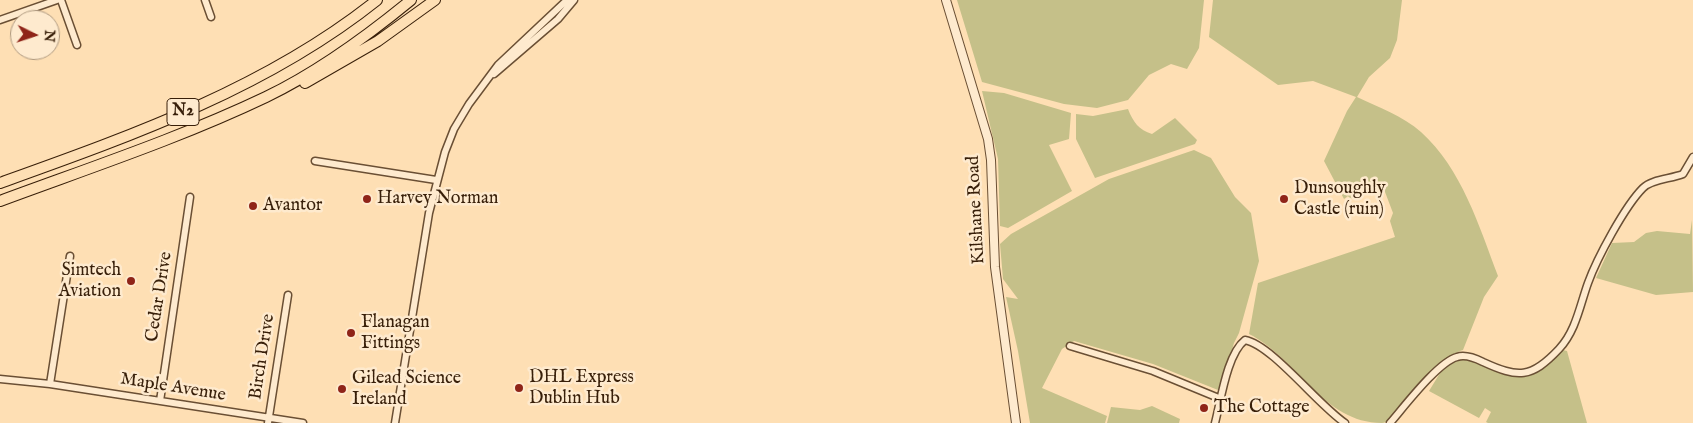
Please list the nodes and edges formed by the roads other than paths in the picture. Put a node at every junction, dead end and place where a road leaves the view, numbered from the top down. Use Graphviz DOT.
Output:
graph roads {
  1 [pos="57,0"];
  2 [pos="61,0"];
  3 [pos="205,0"];
  4 [pos="378,0"];
  5 [pos="411,0"];
  6 [pos="435,0"];
  7 [pos="567,0"];
  8 [pos="574,0"];
  9 [pos="946,0"];
  10 [pos="211,17"];
  11 [pos="0,20"];
  12 [pos="77,45"];
  13 [pos="493,75"];
  14 [pos="1693,158"];
  15 [pos="315,161"];
  16 [pos="436,180"];
  17 [pos="0,183"];
  18 [pos="47,183"];
  19 [pos="190,197"];
  20 [pos="0,201"];
  21 [pos="70,256"];
  22 [pos="288,295"];
  23 [pos="1070,346"];
  24 [pos="0,379"];
  25 [pos="50,384"];
  26 [pos="1221,399"];
  27 [pos="160,401"];
  28 [pos="268,420"];
  29 [pos="303,423"];
  30 [pos="395,423"];
  31 [pos="1016,423"];
  32 [pos="1215,423"];
  33 [pos="1344,423"];
  34 [pos="1390,423"];
  1 -- 11 [label="street"];
  2 -- 12 [label="street"];
  3 -- 10 [label="street"];
  4 -- 17 [label="highway, N2"];
  5 -- 18 [label="highway, N2"];
  6 -- 18 [label="highway"];
  7 -- 13 [label="street"];
  8 -- 13 [label="street"];
  9 -- 31 [label="street, Kilshane Road"];
  13 -- 16 [label="street"];
  14 -- 34 [label="street"];
  15 -- 16 [label="street"];
  16 -- 30 [label="street"];
  18 -- 20 [label="highway, N2"];
  19 -- 27 [label="street, Cedar Drive"];
  21 -- 25 [label="street"];
  22 -- 28 [label="street, Birch Drive"];
  23 -- 26 [label="street"];
  24 -- 25 [label="street, Maple Avenue"];
  25 -- 27 [label="street, Maple Avenue"];
  26 -- 32 [label="street"];
  26 -- 33 [label="street"];
  27 -- 28 [label="street, Maple Avenue"];
  28 -- 29 [label="street, Maple Avenue"];
}
